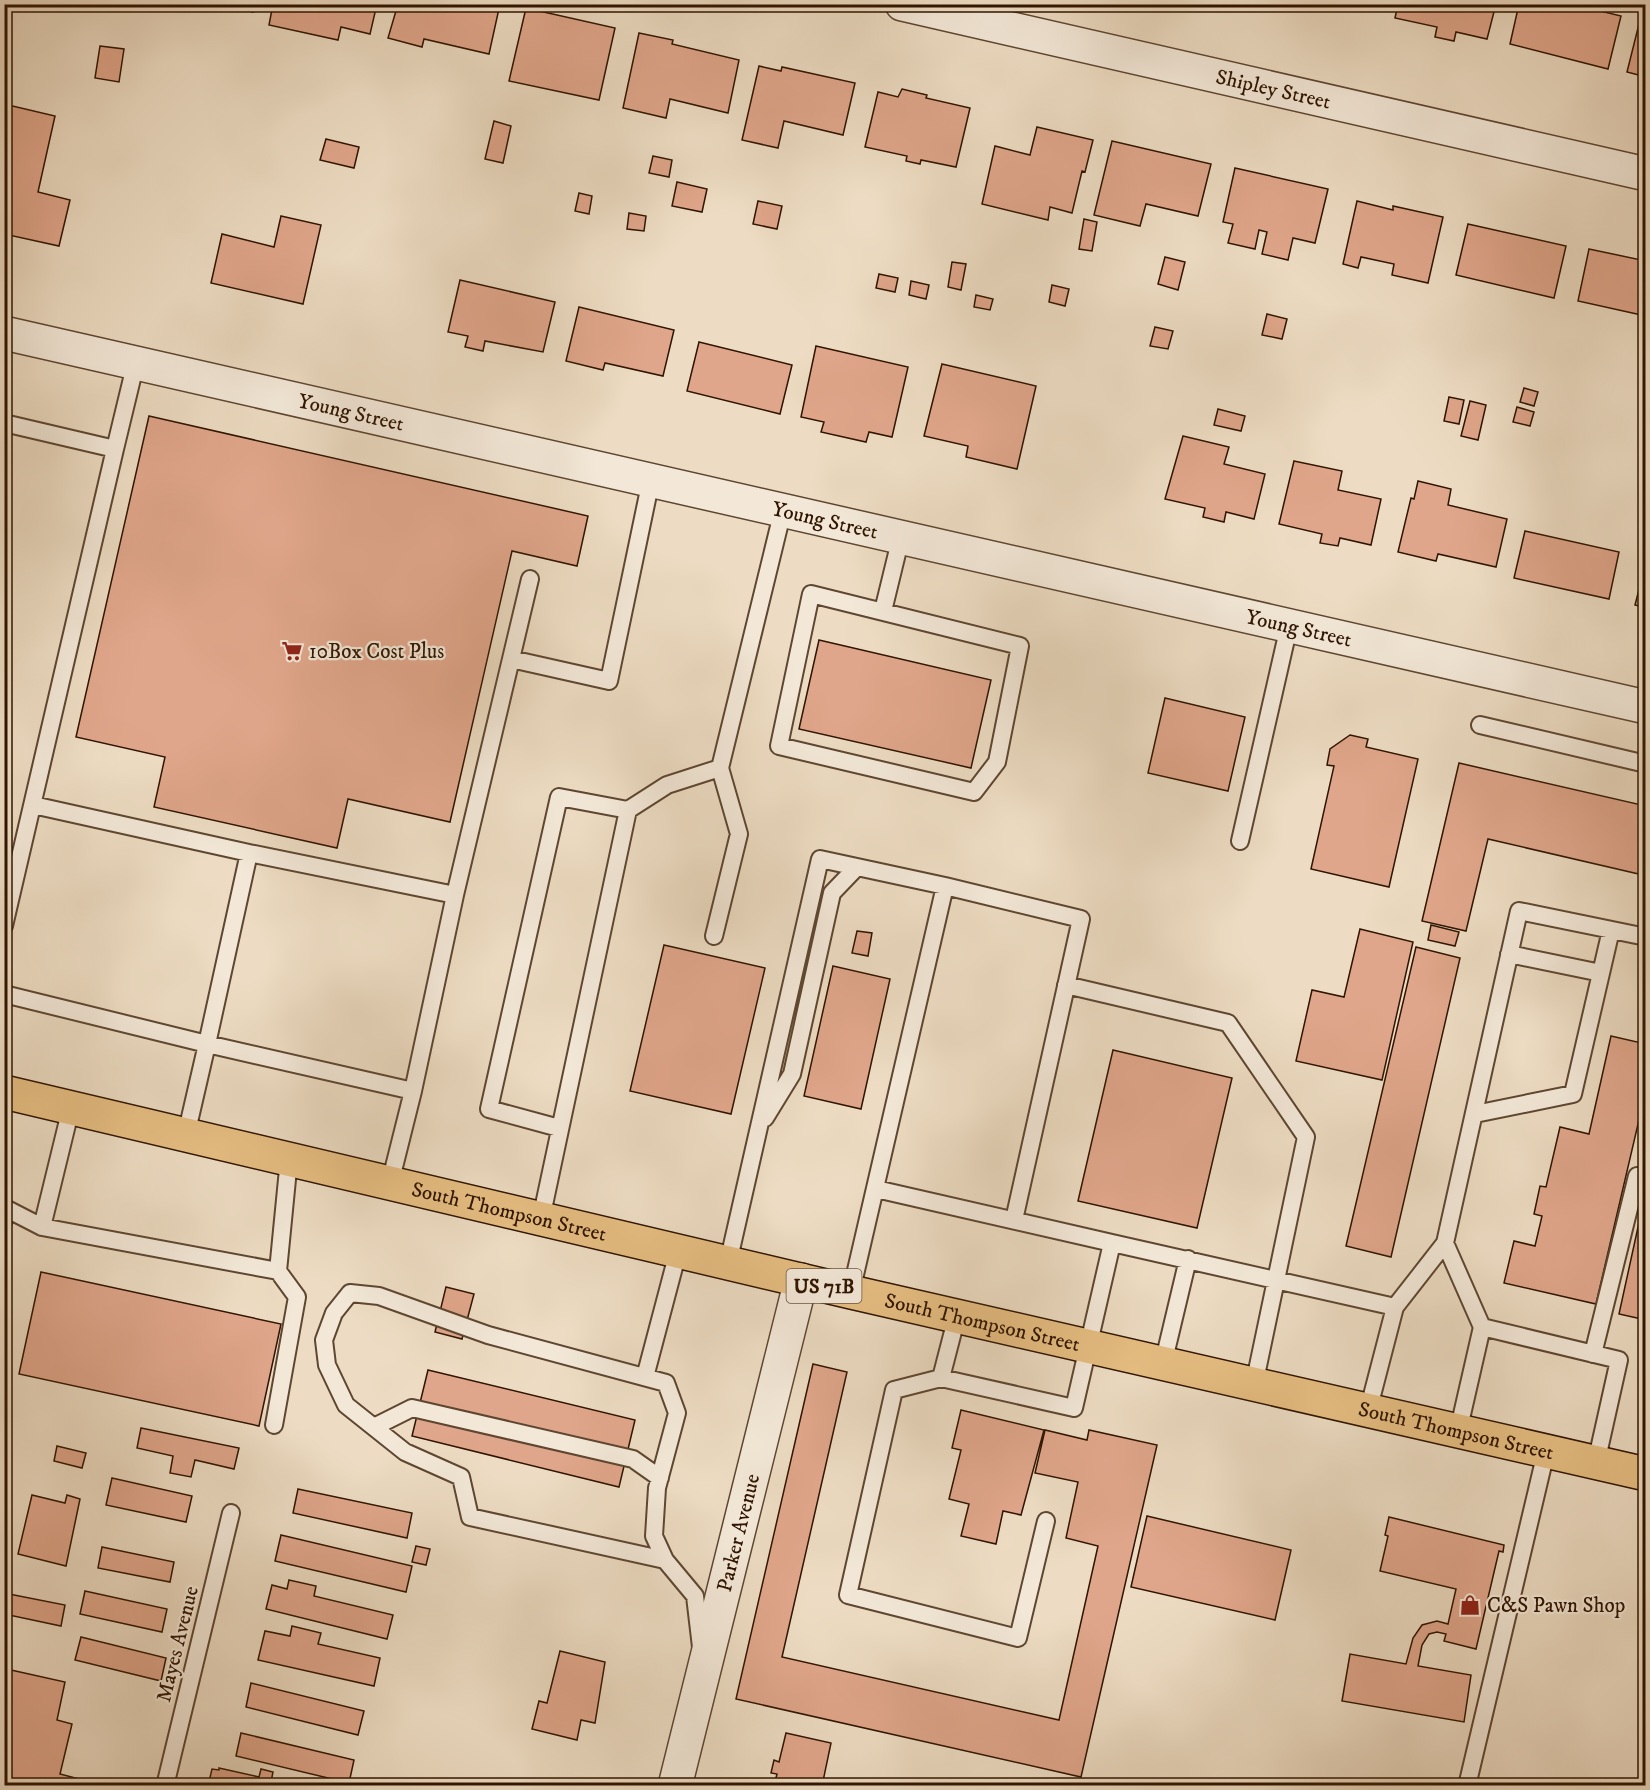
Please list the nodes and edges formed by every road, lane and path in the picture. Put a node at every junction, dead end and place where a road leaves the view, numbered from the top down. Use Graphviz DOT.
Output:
graph roads {
  1 [pos="902,4"];
  2 [pos="1646,174"];
  3 [pos="4,333"];
  4 [pos="136,363"];
  5 [pos="4,423"];
  6 [pos="115,449"];
  7 [pos="651,480"];
  8 [pos="783,510"];
  9 [pos="902,537"];
  10 [pos="530,579"];
  11 [pos="883,611"];
  12 [pos="1289,626"];
  13 [pos="511,658"];
  14 [pos="1646,707"];
  15 [pos="1480,725"];
  16 [pos="1646,764"];
  17 [pos="720,768"];
  18 [pos="33,805"];
  19 [pos="628,810"];
  20 [pos="1240,841"];
  21 [pos="249,853"];
  22 [pos="856,868"];
  23 [pos="945,886"];
  24 [pos="455,895"];
  25 [pos="4,926"];
  26 [pos="1611,930"];
  27 [pos="714,936"];
  28 [pos="1646,937"];
  29 [pos="1509,954"];
  30 [pos="1601,973"];
  31 [pos="1066,984"];
  32 [pos="4,994"];
  33 [pos="207,1044"];
  34 [pos="413,1091"];
  35 [pos="4,1092"];
  36 [pos="71,1108"];
  37 [pos="1475,1114"];
  38 [pos="560,1128"];
  39 [pos="758,1131"];
  40 [pos="186,1135"];
  41 [pos="289,1160"];
  42 [pos="1646,1178"];
  43 [pos="390,1183"];
  44 [pos="876,1189"];
  45 [pos="5,1212"];
  46 [pos="541,1219"];
  47 [pos="1014,1220"];
  48 [pos="42,1227"];
  49 [pos="1112,1243"];
  50 [pos="1445,1243"];
  51 [pos="678,1252"];
  52 [pos="1188,1259"];
  53 [pos="728,1263"];
  54 [pos="278,1271"];
  55 [pos="1277,1279"];
  56 [pos="801,1280"];
  57 [pos="851,1292"];
  58 [pos="1395,1307"];
  59 [pos="957,1316"];
  60 [pos="1482,1327"];
  61 [pos="1088,1347"];
  62 [pos="1593,1354"];
  63 [pos="1163,1364"];
  64 [pos="645,1377"];
  65 [pos="941,1378"];
  66 [pos="1254,1385"];
  67 [pos="1368,1411"];
  68 [pos="274,1425"];
  69 [pos="374,1427"];
  70 [pos="1458,1432"];
  71 [pos="1546,1452"];
  72 [pos="1596,1463"];
  73 [pos="1646,1474"];
  74 [pos="660,1478"];
  75 [pos="231,1513"];
  76 [pos="1046,1521"];
  77 [pos="665,1560"];
  78 [pos="704,1672"];
  79 [pos="165,1785"];
  80 [pos="675,1785"];
  81 [pos="1467,1785"];
  1 -- 2 [label="street, Shipley Street"];
  3 -- 4 [label="street, Young Street"];
  4 -- 6 [label="lane"];
  4 -- 7 [label="street, Young Street"];
  5 -- 6 [label="lane"];
  6 -- 18 [label="lane"];
  7 -- 8 [label="street, Young Street"];
  7 -- 13 [label="lane"];
  8 -- 9 [label="street, Young Street"];
  8 -- 17 [label="lane"];
  9 -- 11 [label="lane"];
  9 -- 12 [label="street, Young Street"];
  10 -- 13 [label="lane"];
  11 -- 11 [label="lane"];
  12 -- 14 [label="street, Young Street"];
  12 -- 20 [label="lane"];
  13 -- 24 [label="lane"];
  15 -- 16 [label="lane"];
  17 -- 19 [label="lane"];
  17 -- 27 [label="lane"];
  18 -- 21 [label="lane"];
  18 -- 25 [label="lane"];
  19 -- 38 [label="lane"];
  19 -- 38 [label="lane"];
  21 -- 24 [label="lane"];
  21 -- 33 [label="lane"];
  22 -- 23 [label="lane"];
  22 -- 39 [label="lane"];
  22 -- 39 [label="lane"];
  23 -- 31 [label="lane"];
  23 -- 44 [label="lane"];
  24 -- 34 [label="lane"];
  26 -- 28 [label="lane"];
  26 -- 29 [label="lane"];
  26 -- 30 [label="lane"];
  29 -- 30 [label="lane"];
  29 -- 37 [label="lane"];
  30 -- 37 [label="lane"];
  31 -- 47 [label="lane"];
  31 -- 55 [label="lane"];
  32 -- 33 [label="lane"];
  33 -- 34 [label="lane"];
  33 -- 40 [label="lane"];
  34 -- 43 [label="lane"];
  35 -- 36 [label="highway, South Thompson Street / US 71B"];
  36 -- 40 [label="highway, South Thompson Street / US 71B"];
  36 -- 48 [label="lane"];
  37 -- 50 [label="lane"];
  38 -- 46 [label="lane"];
  39 -- 53 [label="lane"];
  40 -- 41 [label="highway, South Thompson Street / US 71B"];
  41 -- 43 [label="highway, South Thompson Street / US 71B"];
  41 -- 54 [label="lane"];
  42 -- 62 [label="lane"];
  43 -- 46 [label="highway, South Thompson Street / US 71B"];
  44 -- 47 [label="lane"];
  44 -- 57 [label="lane"];
  45 -- 48 [label="lane"];
  46 -- 51 [label="highway, South Thompson Street / US 71B"];
  47 -- 49 [label="lane"];
  48 -- 54 [label="lane"];
  49 -- 52 [label="lane"];
  49 -- 61 [label="lane"];
  50 -- 58 [label="lane"];
  50 -- 60 [label="lane"];
  51 -- 53 [label="highway, South Thompson Street / US 71B"];
  51 -- 64 [label="lane"];
  52 -- 55 [label="lane"];
  52 -- 63 [label="lane"];
  53 -- 56 [label="highway, South Thompson Street / US 71B"];
  54 -- 68 [label="lane"];
  55 -- 58 [label="lane"];
  55 -- 66 [label="lane"];
  56 -- 57 [label="highway, South Thompson Street / US 71B"];
  56 -- 78 [label="street, Parker Avenue"];
  57 -- 59 [label="highway, South Thompson Street / US 71B"];
  58 -- 67 [label="lane"];
  59 -- 61 [label="highway, South Thompson Street / US 71B"];
  59 -- 65 [label="lane"];
  60 -- 62 [label="lane"];
  60 -- 70 [label="lane"];
  61 -- 63 [label="highway, South Thompson Street / US 71B"];
  61 -- 65 [label="lane"];
  62 -- 72 [label="lane"];
  63 -- 66 [label="highway, South Thompson Street / US 71B"];
  64 -- 69 [label="lane"];
  64 -- 74 [label="lane"];
  65 -- 76 [label="lane"];
  66 -- 67 [label="highway, South Thompson Street / US 71B"];
  67 -- 70 [label="highway, South Thompson Street / US 71B"];
  69 -- 74 [label="lane"];
  69 -- 77 [label="lane"];
  70 -- 71 [label="highway, South Thompson Street / US 71B"];
  71 -- 72 [label="highway, South Thompson Street / US 71B"];
  71 -- 81 [label="lane"];
  72 -- 73 [label="highway, South Thompson Street / US 71B"];
  74 -- 77 [label="lane"];
  75 -- 79 [label="lane, Mayes Avenue"];
  77 -- 78 [label="lane"];
  78 -- 80 [label="street, Parker Avenue"];
}
